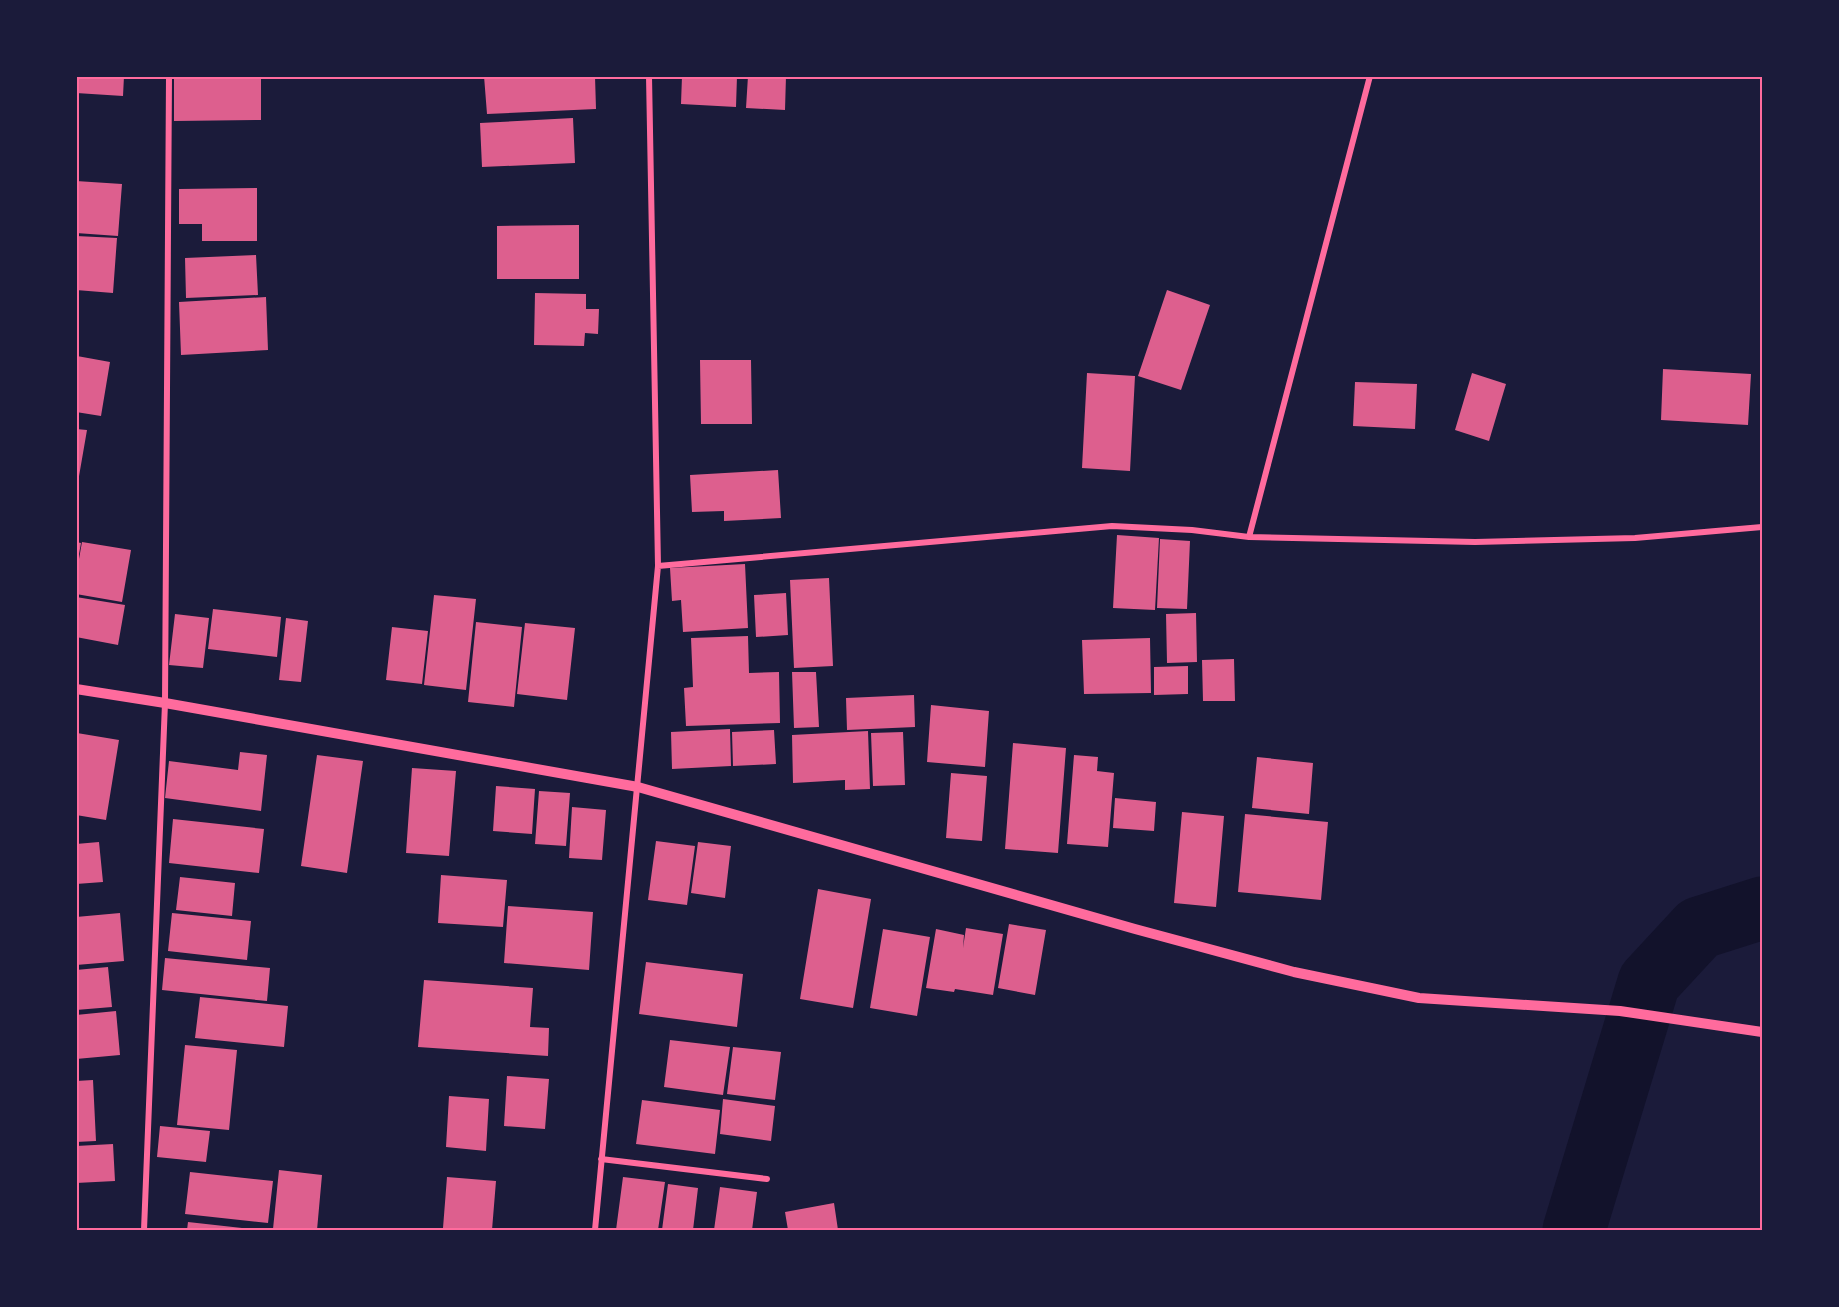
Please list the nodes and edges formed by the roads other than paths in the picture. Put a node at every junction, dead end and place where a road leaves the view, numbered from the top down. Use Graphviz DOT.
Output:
graph roads {
  1 [pos="169,76"];
  2 [pos="650,76"];
  3 [pos="1370,76"];
  4 [pos="1762,527"];
  5 [pos="1249,537"];
  6 [pos="658,566"];
  7 [pos="76,689"];
  8 [pos="165,703"];
  9 [pos="638,787"];
  10 [pos="1762,1032"];
  11 [pos="602,1159"];
  12 [pos="767,1179"];
  13 [pos="144,1230"];
  14 [pos="595,1230"];
  1 -- 8 [label="street"];
  2 -- 6 [label="street"];
  3 -- 5 [label="street"];
  4 -- 5 [label="street"];
  5 -- 6 [label="street"];
  6 -- 9 [label="street"];
  7 -- 8 [label="street"];
  8 -- 9 [label="street"];
  8 -- 13 [label="street"];
  9 -- 10 [label="street"];
  9 -- 11 [label="street"];
  11 -- 12 [label="street"];
  11 -- 14 [label="street"];
}
